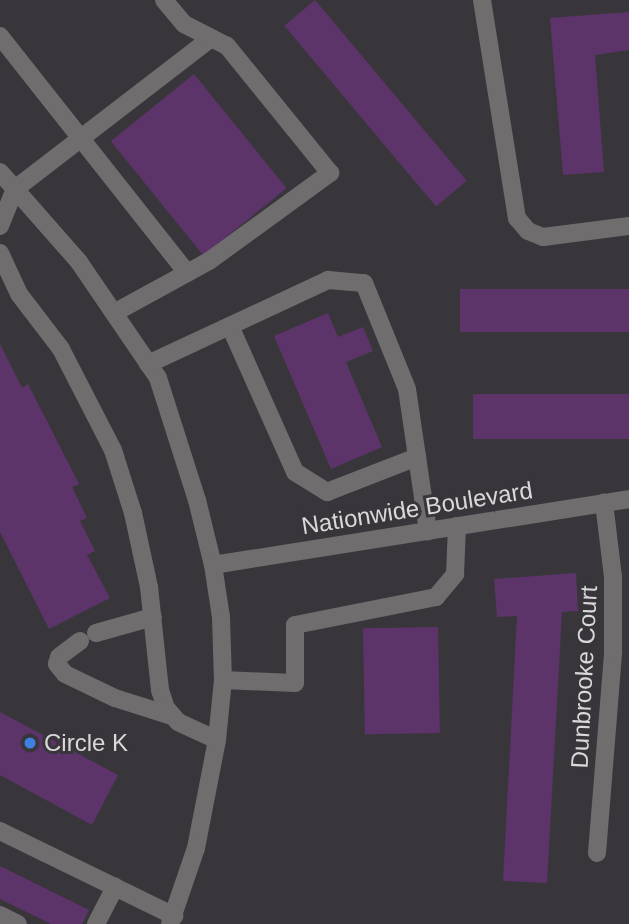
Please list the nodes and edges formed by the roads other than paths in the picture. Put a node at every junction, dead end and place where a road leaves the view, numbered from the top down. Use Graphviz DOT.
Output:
graph roads {
  1 [pos="164,0"];
  2 [pos="482,0"];
  3 [pos="0,36"];
  4 [pos="211,38"];
  5 [pos="79,140"];
  6 [pos="0,172"];
  7 [pos="15,189"];
  8 [pos="0,226"];
  9 [pos="629,226"];
  10 [pos="0,253"];
  11 [pos="187,273"];
  12 [pos="114,313"];
  13 [pos="230,326"];
  14 [pos="148,364"];
  15 [pos="417,457"];
  16 [pos="629,499"];
  17 [pos="604,503"];
  18 [pos="457,526"];
  19 [pos="428,531"];
  20 [pos="212,565"];
  21 [pos="153,617"];
  22 [pos="223,680"];
  23 [pos="172,716"];
  24 [pos="217,740"];
  25 [pos="0,831"];
  26 [pos="597,853"];
  27 [pos="115,887"];
  28 [pos="0,915"];
  29 [pos="172,920"];
  30 [pos="18,924"];
  31 [pos="96,924"];
  1 -- 4 [label="street"];
  2 -- 9 [label="street"];
  3 -- 5 [label="street"];
  4 -- 5 [label="street"];
  4 -- 11 [label="street"];
  5 -- 7 [label="street"];
  5 -- 11 [label="street"];
  6 -- 7 [label="street"];
  7 -- 8 [label="street"];
  7 -- 12 [label="street"];
  10 -- 21 [label="street"];
  11 -- 12 [label="street"];
  12 -- 14 [label="street"];
  13 -- 14 [label="street"];
  13 -- 15 [label="street"];
  13 -- 15 [label="street"];
  14 -- 20 [label="street"];
  15 -- 19 [label="street"];
  16 -- 17 [label="street, Nationwide Boulevard"];
  17 -- 18 [label="street, Nationwide Boulevard"];
  17 -- 26 [label="street, Dunbrooke Court"];
  18 -- 19 [label="street, Nationwide Boulevard"];
  18 -- 22 [label="street"];
  19 -- 20 [label="street, Nationwide Boulevard"];
  20 -- 22 [label="street"];
  21 -- 23 [label="street"];
  21 -- 23 [label="street"];
  22 -- 24 [label="street"];
  23 -- 24 [label="street"];
  24 -- 29 [label="street"];
  25 -- 27 [label="street"];
  27 -- 29 [label="street"];
  27 -- 31 [label="street"];
  28 -- 30 [label="street"];
}
